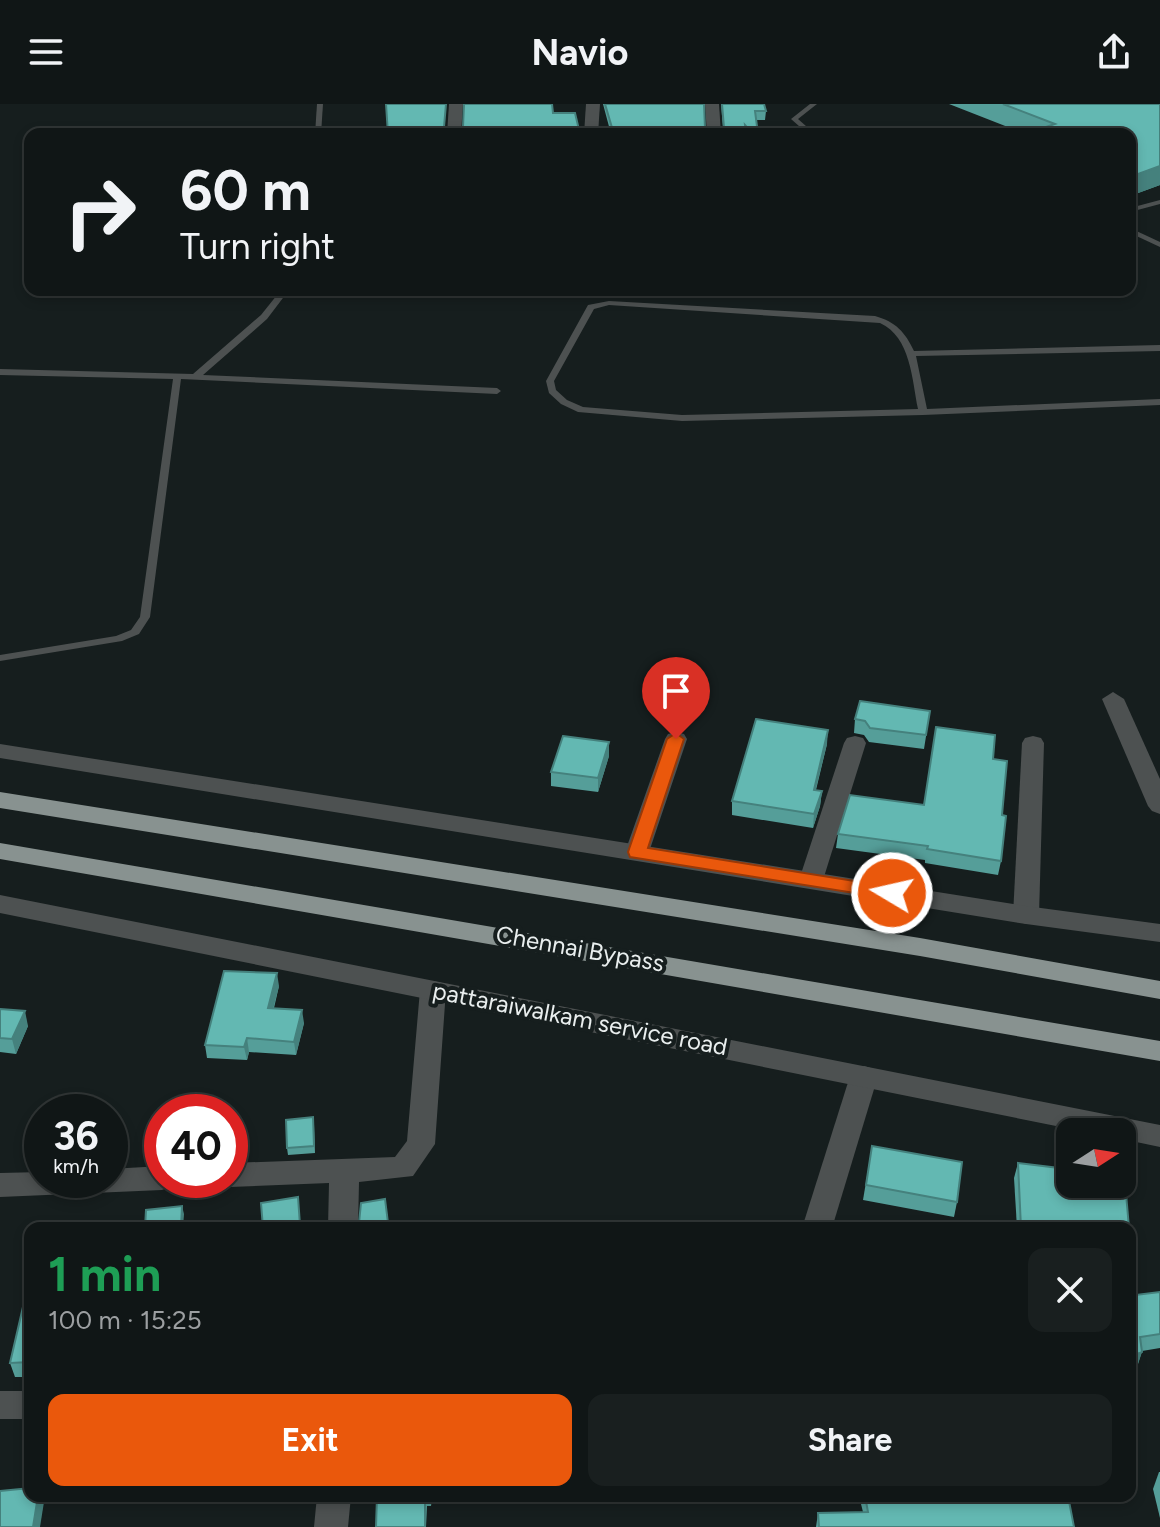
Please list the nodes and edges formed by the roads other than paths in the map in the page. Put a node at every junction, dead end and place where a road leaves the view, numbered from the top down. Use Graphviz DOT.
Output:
graph roads {
  1 [pos="320,104"];
  2 [pos="456,104"];
  3 [pos="593,104"];
  4 [pos="712,104"];
  5 [pos="814,104"];
  6 [pos="318,128"];
  7 [pos="454,128"];
  8 [pos="591,128"];
  9 [pos="714,128"];
  10 [pos="805,128"];
  11 [pos="1160,202"];
  12 [pos="1136,208"];
  13 [pos="1136,233"];
  14 [pos="1160,245"];
  15 [pos="280,296"];
  16 [pos="1160,348"];
  17 [pos="911,354"];
  18 [pos="0,372"];
  19 [pos="177,376"];
  20 [pos="195,377"];
  21 [pos="497,391"];
  22 [pos="1160,402"];
  23 [pos="923,412"];
  24 [pos="0,658"];
  25 [pos="1113,699"];
  26 [pos="676,739"];
  27 [pos="855,743"];
  28 [pos="1033,743"];
  29 [pos="0,751"];
  30 [pos="0,800"];
  31 [pos="1160,806"];
  32 [pos="0,851"];
  33 [pos="637,852"];
  34 [pos="811,880"];
  35 [pos="0,904"];
  36 [pos="1026,915"];
  37 [pos="1160,933"];
  38 [pos="433,990"];
  39 [pos="1160,990"];
  40 [pos="1160,1051"];
  41 [pos="864,1076"];
  42 [pos="1160,1136"];
  43 [pos="344,1171"];
  44 [pos="248,1174"];
  45 [pos="144,1179"];
  46 [pos="0,1185"];
  47 [pos="343,1222"];
  48 [pos="819,1222"];
  49 [pos="0,1405"];
  50 [pos="24,1405"];
  51 [pos="333,1502"];
  52 [pos="331,1527"];
  1 -- 6 [label="lane"];
  2 -- 7 [label="street"];
  3 -- 8 [label="street"];
  4 -- 9 [label="street"];
  5 -- 10 [label="lane"];
  11 -- 12 [label="lane"];
  13 -- 14 [label="lane"];
  15 -- 20 [label="lane"];
  16 -- 17 [label="lane"];
  17 -- 23 [label="lane"];
  17 -- 23 [label="lane"];
  18 -- 19 [label="lane"];
  19 -- 20 [label="lane"];
  19 -- 24 [label="lane"];
  20 -- 21 [label="lane"];
  22 -- 23 [label="lane"];
  25 -- 31 [label="street"];
  26 -- 33 [label="street"];
  27 -- 34 [label="street"];
  28 -- 36 [label="street"];
  29 -- 33 [label="street"];
  30 -- 39 [label="highway"];
  32 -- 40 [label="highway, Chennai Bypass"];
  33 -- 34 [label="street"];
  34 -- 36 [label="street"];
  35 -- 38 [label="street, pattaraiwalkam service road"];
  36 -- 37 [label="street"];
  38 -- 41 [label="street, pattaraiwalkam service road"];
  38 -- 43 [label="street"];
  41 -- 42 [label="street, pattaraiwalkam service road"];
  41 -- 48 [label="street"];
  43 -- 44 [label="street"];
  43 -- 47 [label="street"];
  45 -- 46 [label="street"];
  49 -- 50 [label="street"];
  51 -- 52 [label="street"];
}
